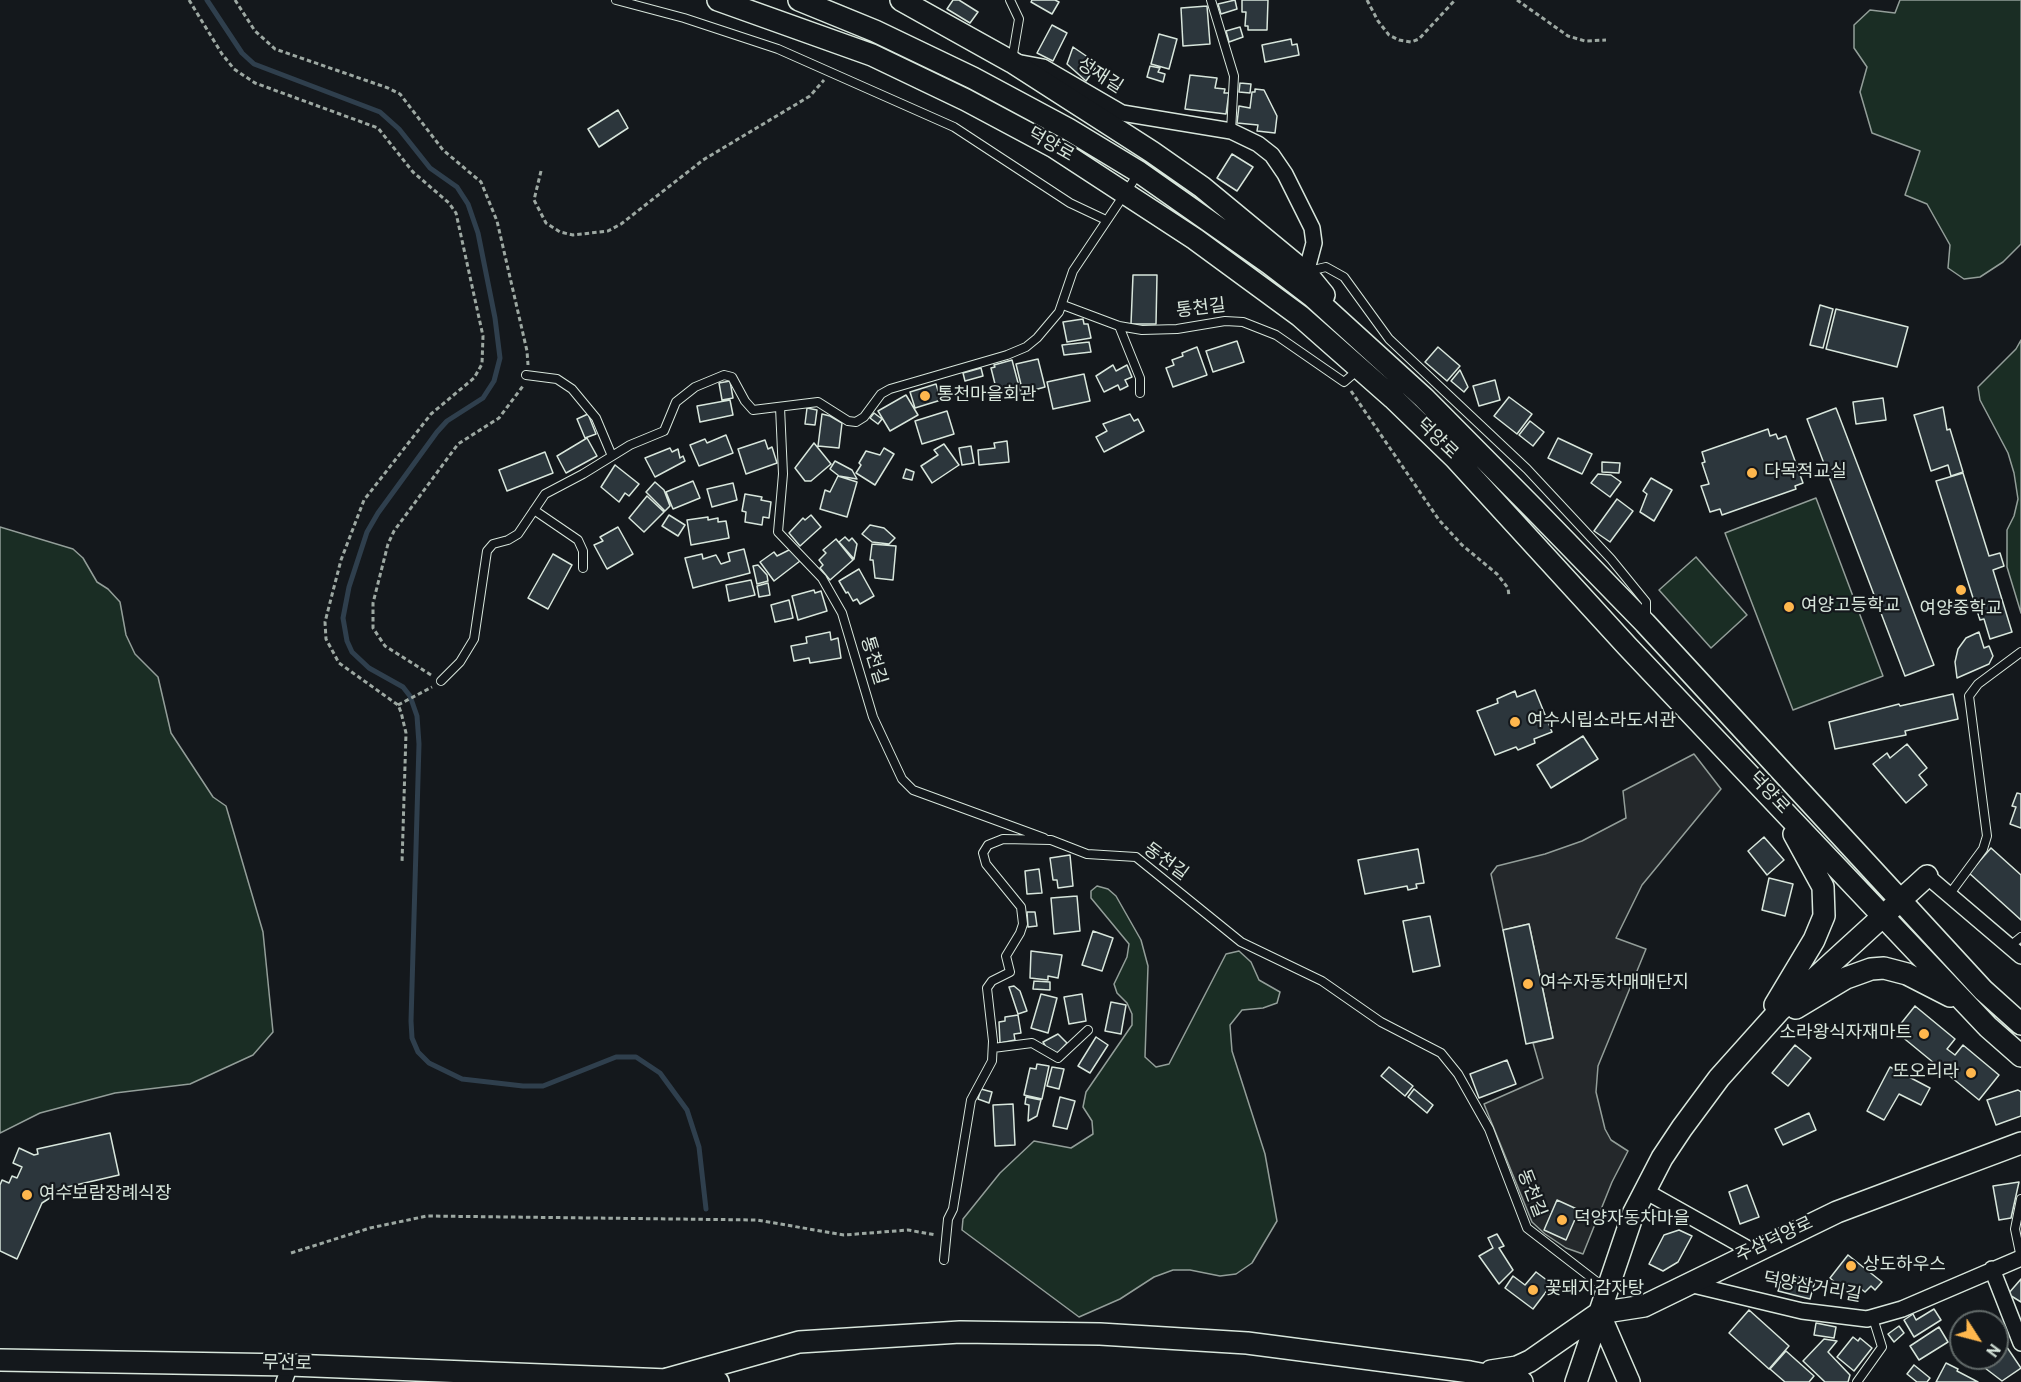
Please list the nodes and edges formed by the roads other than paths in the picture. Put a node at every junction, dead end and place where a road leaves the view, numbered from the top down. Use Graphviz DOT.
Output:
graph roads {
  1 [pos="616,0"];
  2 [pos="718,0"];
  3 [pos="799,0"];
  4 [pos="901,0"];
  5 [pos="1211,0"];
  6 [pos="1010,2"];
  7 [pos="1012,62"];
  8 [pos="1231,131"];
  9 [pos="1139,172"];
  10 [pos="1125,192"];
  11 [pos="1106,220"];
  12 [pos="1302,279"];
  13 [pos="1062,305"];
  14 [pos="1119,326"];
  15 [pos="1360,368"];
  16 [pos="526,375"];
  17 [pos="1140,393"];
  18 [pos="780,407"];
  19 [pos="612,456"];
  20 [pos="534,510"];
  21 [pos="583,568"];
  22 [pos="1645,623"];
  23 [pos="1627,646"];
  24 [pos="2021,652"];
  25 [pos="441,681"];
  26 [pos="1768,794"];
  27 [pos="1051,840"];
  28 [pos="1927,876"];
  29 [pos="1948,896"];
  30 [pos="1899,900"];
  31 [pos="1882,915"];
  32 [pos="2017,946"];
  33 [pos="1970,1008"];
  34 [pos="2021,1024"];
  35 [pos="1088,1030"];
  36 [pos="1758,1033"];
  37 [pos="993,1048"];
  38 [pos="2021,1056"];
  39 [pos="2021,1143"];
  40 [pos="1644,1191"];
  41 [pos="2021,1199"];
  42 [pos="1752,1251"];
  43 [pos="2021,1258"];
  44 [pos="944,1260"];
  45 [pos="1992,1269"];
  46 [pos="1689,1284"];
  47 [pos="1606,1289"];
  48 [pos="1599,1313"];
  49 [pos="1873,1318"];
  50 [pos="2021,1343"];
  51 [pos="0,1360"];
  52 [pos="1470,1372"];
  53 [pos="287,1373"];
  54 [pos="671,1380"];
  55 [pos="718,1382"];
  56 [pos="1522,1382"];
  57 [pos="1576,1382"];
  58 [pos="1629,1382"];
  59 [pos="1857,1382"];
  1 -- 11 [label="lane"];
  2 -- 10 [label="main road, 덕양로"];
  3 -- 9 [label="main road, 덕양로"];
  4 -- 7 [label="main road, 덕양로"];
  5 -- 8 [label="lane"];
  6 -- 7 [label="lane"];
  7 -- 8 [label="street, 성재길"];
  7 -- 12 [label="main road, 덕양로"];
  8 -- 12 [label="street, 성재길"];
  9 -- 10 [label="lane"];
  9 -- 12 [label="main road, 덕양로"];
  10 -- 11 [label="lane"];
  10 -- 15 [label="main road, 덕양로"];
  11 -- 13 [label="lane"];
  12 -- 22 [label="main road, 덕양로"];
  12 -- 22 [label="lane"];
  13 -- 14 [label="lane, 통천길"];
  13 -- 18 [label="lane"];
  14 -- 15 [label="lane, 통천길"];
  14 -- 17 [label="lane"];
  15 -- 23 [label="main road, 덕양로"];
  16 -- 19 [label="lane"];
  18 -- 19 [label="lane"];
  18 -- 27 [label="lane, 통천길"];
  19 -- 20 [label="lane"];
  20 -- 21 [label="lane"];
  20 -- 25 [label="lane"];
  22 -- 23 [label="main road"];
  22 -- 30 [label="main road, 덕양로"];
  23 -- 26 [label="main road, 덕양로"];
  24 -- 29 [label="lane"];
  26 -- 31 [label="main road, 덕양로"];
  26 -- 36 [label="main road"];
  27 -- 37 [label="lane, 동천길"];
  27 -- 47 [label="lane, 동천길"];
  28 -- 29 [label="street"];
  28 -- 30 [label="main road"];
  29 -- 32 [label="street"];
  30 -- 31 [label="main road"];
  30 -- 34 [label="main road, 덕양로"];
  31 -- 33 [label="main road, 덕양로"];
  31 -- 36 [label="main road"];
  33 -- 36 [label="main road"];
  33 -- 38 [label="main road, 덕양로"];
  35 -- 37 [label="lane"];
  36 -- 40 [label="main road"];
  37 -- 44 [label="lane, 동천길"];
  39 -- 42 [label="main road, 주삼덕양로"];
  40 -- 42 [label="street"];
  40 -- 47 [label="main road"];
  41 -- 43 [label="lane"];
  42 -- 46 [label="main road, 주삼덕양로"];
  43 -- 45 [label="street, 덕양삼거리길"];
  45 -- 49 [label="street, 덕양삼거리길"];
  45 -- 50 [label="street"];
  46 -- 48 [label="main road, 주삼덕양로"];
  46 -- 49 [label="street, 덕양삼거리길"];
  47 -- 48 [label="main road"];
  48 -- 52 [label="main road"];
  48 -- 57 [label="main road"];
  48 -- 58 [label="main road"];
  49 -- 59 [label="lane"];
  51 -- 53 [label="main road, 무선로"];
  52 -- 54 [label="main road"];
  52 -- 56 [label="main road"];
  53 -- 54 [label="main road, 무선로"];
  54 -- 55 [label="main road, 무선로"];
}
